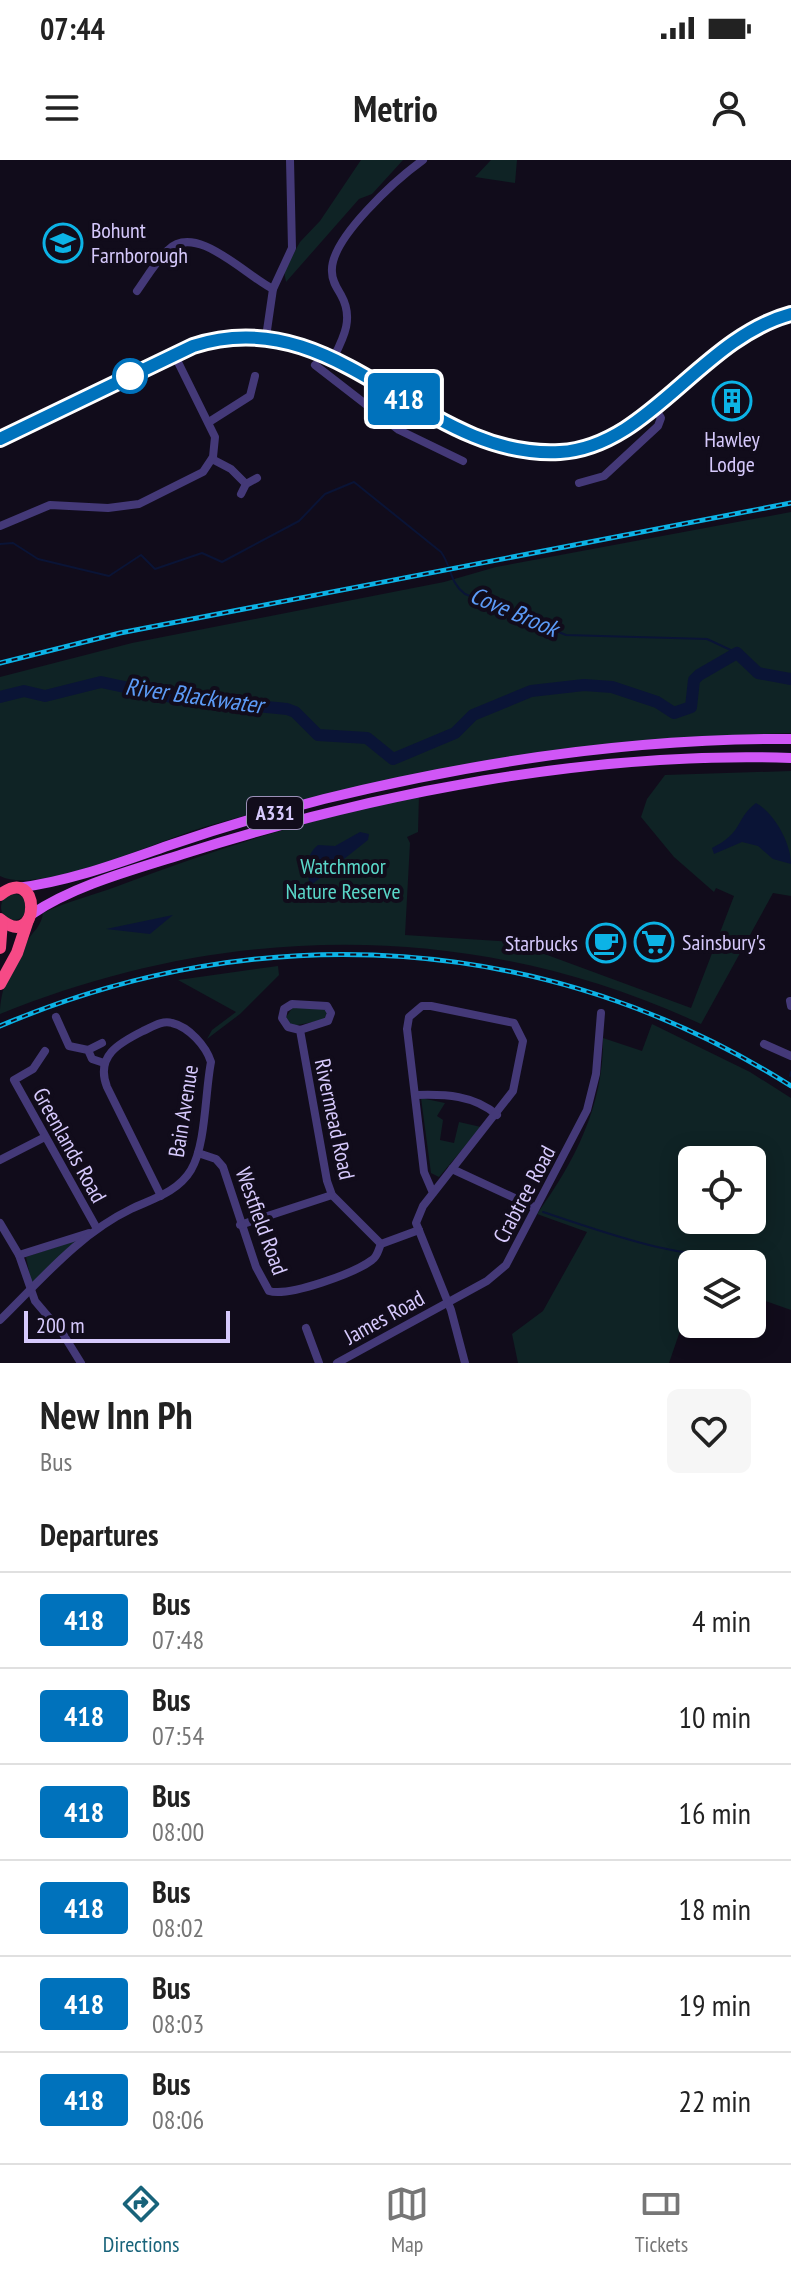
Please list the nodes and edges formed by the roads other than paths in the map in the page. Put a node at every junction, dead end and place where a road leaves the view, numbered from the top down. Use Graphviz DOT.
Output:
graph roads {
  1 [pos="290,160"];
  2 [pos="423,160"];
  3 [pos="273,289"];
  4 [pos="137,291"];
  5 [pos="791,314"];
  6 [pos="266,337"];
  7 [pos="174,354"];
  8 [pos="333,359"];
  9 [pos="315,365"];
  10 [pos="255,376"];
  11 [pos="406,400"];
  12 [pos="654,407"];
  13 [pos="209,422"];
  14 [pos="392,425"];
  15 [pos="4,434"];
  16 [pos="212,459"];
  17 [pos="463,461"];
  18 [pos="257,478"];
  19 [pos="579,483"];
  20 [pos="246,484"];
  21 [pos="241,494"];
  22 [pos="0,526"];
  23 [pos="791,739"];
  24 [pos="791,758"];
  25 [pos="6,889"];
  26 [pos="30,917"];
  27 [pos="1,920"];
  28 [pos="0,948"];
  29 [pos="0,984"];
  30 [pos="601,1013"];
  31 [pos="56,1017"];
  32 [pos="300,1030"];
  33 [pos="102,1043"];
  34 [pos="764,1044"];
  35 [pos="88,1050"];
  36 [pos="45,1051"];
  37 [pos="791,1056"];
  38 [pos="104,1063"];
  39 [pos="416,1095"];
  40 [pos="497,1115"];
  41 [pos="45,1137"];
  42 [pos="198,1153"];
  43 [pos="0,1160"];
  44 [pos="452,1169"];
  45 [pos="433,1193"];
  46 [pos="332,1195"];
  47 [pos="161,1196"];
  48 [pos="534,1207"];
  49 [pos="0,1223"];
  50 [pos="240,1225"];
  51 [pos="92,1230"];
  52 [pos="419,1230"];
  53 [pos="381,1244"];
  54 [pos="19,1255"];
  55 [pos="29,1291"];
  56 [pos="448,1302"];
  57 [pos="0,1320"];
  58 [pos="306,1328"];
  59 [pos="360,1353"];
  60 [pos="81,1363"];
  61 [pos="319,1363"];
  62 [pos="337,1363"];
  63 [pos="364,1363"];
  64 [pos="465,1363"];
  1 -- 3 [label="street"];
  2 -- 8 [label="street"];
  3 -- 4 [label="street"];
  3 -- 6 [label="street"];
  5 -- 12 [label="main road"];
  6 -- 7 [label="main road"];
  6 -- 8 [label="main road"];
  7 -- 13 [label="street"];
  7 -- 15 [label="main road"];
  8 -- 11 [label="main road"];
  9 -- 14 [label="street"];
  10 -- 13 [label="street"];
  11 -- 12 [label="main road"];
  11 -- 14 [label="street"];
  12 -- 19 [label="street"];
  13 -- 16 [label="street"];
  14 -- 17 [label="street"];
  16 -- 20 [label="street"];
  16 -- 22 [label="street"];
  18 -- 20 [label="street"];
  20 -- 21 [label="street"];
  23 -- 25 [label="main road, A331"];
  24 -- 26 [label="main road, A331"];
  25 -- 26 [label="highway"];
  26 -- 27 [label="highway"];
  26 -- 29 [label="highway"];
  27 -- 28 [label="highway"];
  30 -- 48 [label="street, Crabtree Road"];
  31 -- 35 [label="street"];
  32 -- 32 [label="street, Rivermead Road"];
  32 -- 46 [label="street, Rivermead Road"];
  33 -- 35 [label="street"];
  34 -- 37 [label="street"];
  35 -- 38 [label="street"];
  36 -- 41 [label="street, Greenlands Road"];
  38 -- 42 [label="street, Bain Avenue"];
  38 -- 47 [label="street, Bain Avenue"];
  39 -- 40 [label="street"];
  39 -- 40 [label="street"];
  39 -- 45 [label="street"];
  40 -- 44 [label="street"];
  41 -- 43 [label="street"];
  41 -- 51 [label="street, Greenlands Road"];
  42 -- 47 [label="street, Bain Avenue"];
  42 -- 50 [label="street, Westfield Road"];
  44 -- 45 [label="street"];
  44 -- 48 [label="street"];
  45 -- 52 [label="street"];
  46 -- 50 [label="street"];
  46 -- 53 [label="street, Rivermead Road"];
  47 -- 51 [label="street, Bain Avenue"];
  48 -- 56 [label="street, Crabtree Road"];
  49 -- 54 [label="street"];
  50 -- 53 [label="street, Westfield Road"];
  51 -- 54 [label="street, Bain Avenue"];
  51 -- 55 [label="street, Bain Avenue"];
  52 -- 53 [label="street, Westfield Road"];
  52 -- 56 [label="street"];
  54 -- 55 [label="street"];
  55 -- 57 [label="street, Bain Avenue"];
  55 -- 60 [label="street"];
  56 -- 59 [label="street, James Road"];
  56 -- 64 [label="street"];
  58 -- 61 [label="street, James Road"];
  59 -- 62 [label="street, James Road"];
  59 -- 63 [label="street"];
}
